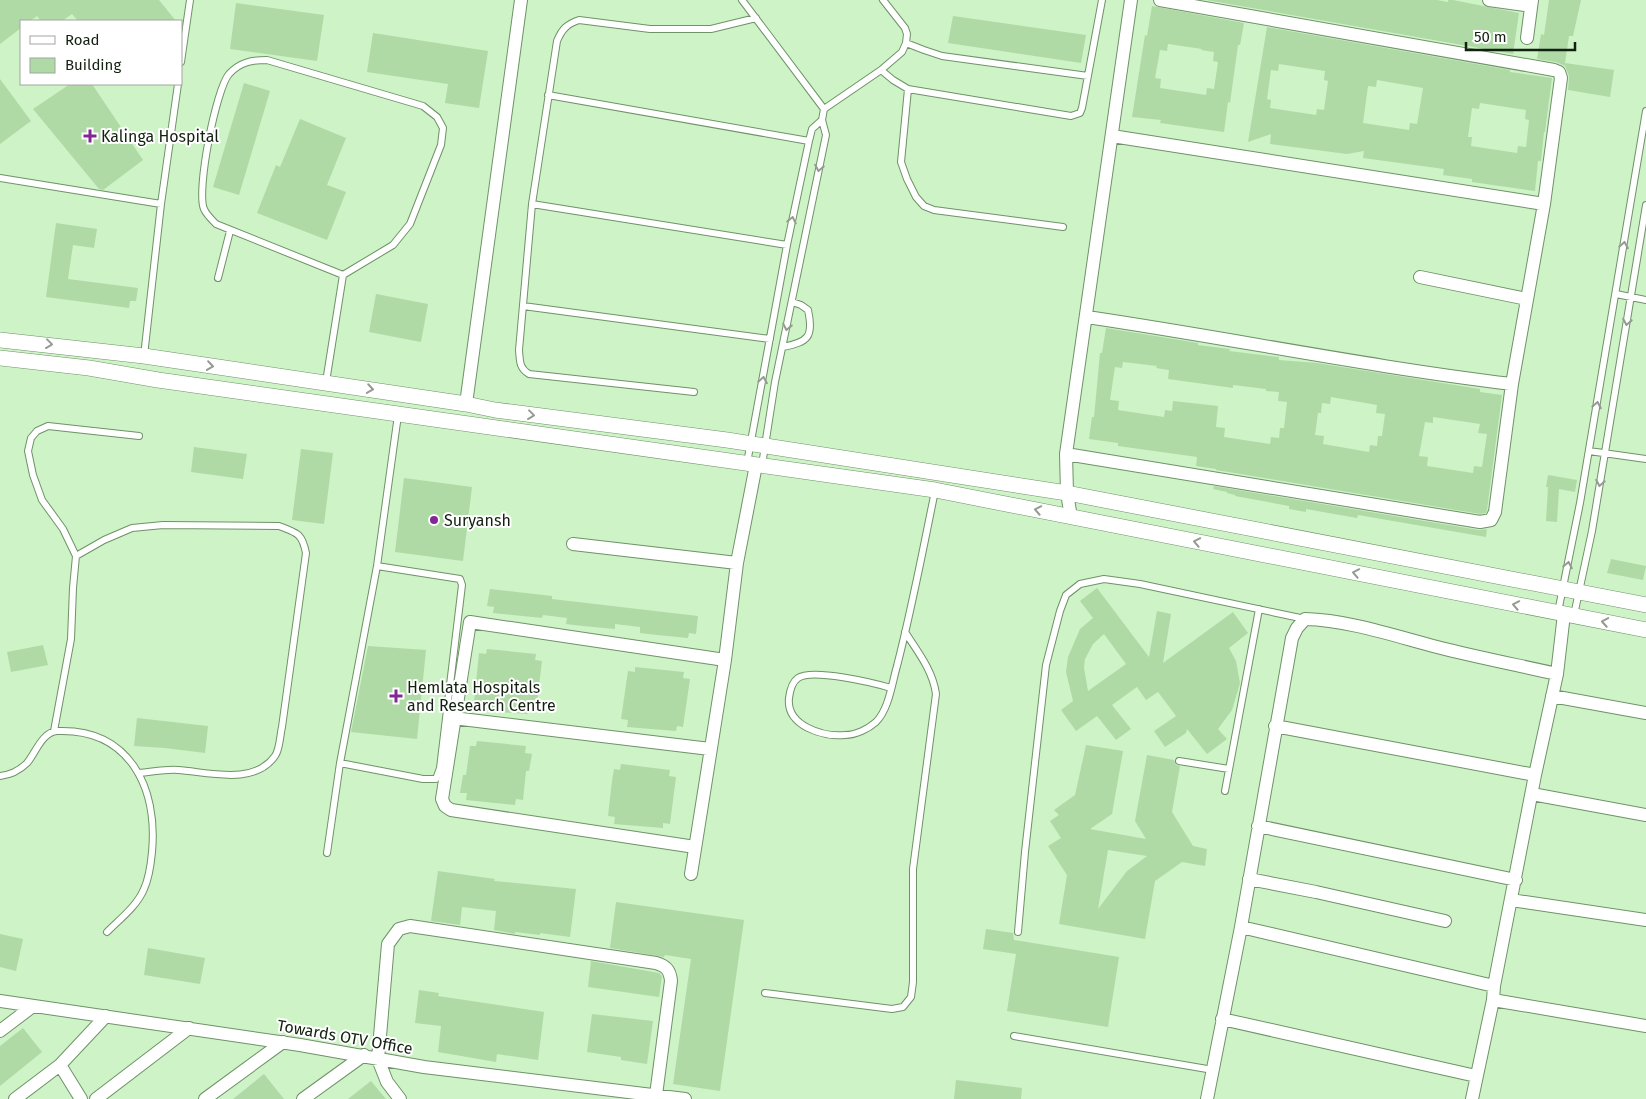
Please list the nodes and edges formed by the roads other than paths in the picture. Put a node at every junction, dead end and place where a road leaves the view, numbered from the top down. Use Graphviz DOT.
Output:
graph roads {
  1 [pos="190,0"];
  2 [pos="520,0"];
  3 [pos="742,0"];
  4 [pos="883,0"];
  5 [pos="1102,0"];
  6 [pos="1132,0"];
  7 [pos="1160,0"];
  8 [pos="1489,0"];
  9 [pos="1532,3"];
  10 [pos="756,18"];
  11 [pos="1527,38"];
  12 [pos="906,43"];
  13 [pos="182,55"];
  14 [pos="881,70"];
  15 [pos="1088,76"];
  16 [pos="178,85"];
  17 [pos="908,89"];
  18 [pos="548,95"];
  19 [pos="824,109"];
  20 [pos="1646,111"];
  21 [pos="822,120"];
  22 [pos="1112,136"];
  23 [pos="809,141"];
  24 [pos="0,178"];
  25 [pos="161,204"];
  26 [pos="532,204"];
  27 [pos="1544,204"];
  28 [pos="1646,205"];
  29 [pos="1063,228"];
  30 [pos="230,231"];
  31 [pos="787,245"];
  32 [pos="343,275"];
  33 [pos="1420,277"];
  34 [pos="218,278"];
  35 [pos="1616,294"];
  36 [pos="1632,297"];
  37 [pos="1527,298"];
  38 [pos="1646,300"];
  39 [pos="792,302"];
  40 [pos="523,306"];
  41 [pos="1087,317"];
  42 [pos="770,339"];
  43 [pos="0,340"];
  44 [pos="783,347"];
  45 [pos="144,356"];
  46 [pos="0,358"];
  47 [pos="326,382"];
  48 [pos="1512,384"];
  49 [pos="694,392"];
  50 [pos="466,404"];
  51 [pos="398,414"];
  52 [pos="139,436"];
  53 [pos="758,445"];
  54 [pos="1589,451"];
  55 [pos="1605,453"];
  56 [pos="1066,454"];
  57 [pos="1646,459"];
  58 [pos="755,465"];
  59 [pos="935,490"];
  60 [pos="1067,493"];
  61 [pos="1071,517"];
  62 [pos="573,544"];
  63 [pos="76,556"];
  64 [pos="737,563"];
  65 [pos="377,566"];
  66 [pos="1563,589"];
  67 [pos="1579,592"];
  68 [pos="1646,605"];
  69 [pos="1259,609"];
  70 [pos="1565,615"];
  71 [pos="1305,619"];
  72 [pos="1646,630"];
  73 [pos="906,632"];
  74 [pos="724,660"];
  75 [pos="1557,674"];
  76 [pos="891,688"];
  77 [pos="1552,696"];
  78 [pos="1646,712"];
  79 [pos="453,718"];
  80 [pos="1275,726"];
  81 [pos="54,731"];
  82 [pos="710,749"];
  83 [pos="1179,761"];
  84 [pos="340,763"];
  85 [pos="1229,769"];
  86 [pos="139,773"];
  87 [pos="1535,775"];
  88 [pos="0,776"];
  89 [pos="1225,791"];
  90 [pos="1532,794"];
  91 [pos="1646,815"];
  92 [pos="1258,826"];
  93 [pos="695,847"];
  94 [pos="327,853"];
  95 [pos="691,874"];
  96 [pos="1249,878"];
  97 [pos="1516,880"];
  98 [pos="1511,900"];
  99 [pos="1646,920"];
  100 [pos="1445,921"];
  101 [pos="1241,928"];
  102 [pos="107,932"];
  103 [pos="1018,932"];
  104 [pos="1494,986"];
  105 [pos="765,993"];
  106 [pos="1493,1000"];
  107 [pos="0,1001"];
  108 [pos="33,1006"];
  109 [pos="106,1016"];
  110 [pos="1222,1019"];
  111 [pos="1646,1026"];
  112 [pos="188,1028"];
  113 [pos="0,1031"];
  114 [pos="1014,1036"];
  115 [pos="283,1042"];
  116 [pos="364,1055"];
  117 [pos="378,1059"];
  118 [pos="60,1065"];
  119 [pos="1213,1070"];
  120 [pos="1476,1076"];
  121 [pos="656,1095"];
  122 [pos="636,1096"];
  123 [pos="15,1099"];
  124 [pos="81,1099"];
  125 [pos="96,1099"];
  126 [pos="205,1099"];
  127 [pos="302,1099"];
  128 [pos="400,1099"];
  129 [pos="685,1099"];
  130 [pos="1208,1099"];
  131 [pos="1472,1099"];
  132 [pos="1476,1099"];
  1 -- 13 [label="lane"];
  2 -- 50 [label="street"];
  3 -- 10 [label="lane"];
  4 -- 12 [label="lane"];
  5 -- 15 [label="lane"];
  6 -- 22 [label="street"];
  7 -- 27 [label="street"];
  8 -- 9 [label="street"];
  9 -- 11 [label="street"];
  10 -- 18 [label="lane"];
  10 -- 19 [label="lane"];
  12 -- 14 [label="lane"];
  12 -- 15 [label="lane"];
  14 -- 17 [label="lane"];
  14 -- 19 [label="lane"];
  15 -- 17 [label="lane"];
  16 -- 25 [label="lane"];
  17 -- 29 [label="lane"];
  18 -- 23 [label="lane"];
  18 -- 26 [label="lane"];
  19 -- 21 [label="lane"];
  35 -- 20 [label="lane, one-way"];
  21 -- 23 [label="lane"];
  21 -- 39 [label="lane, one-way"];
  22 -- 27 [label="street"];
  22 -- 41 [label="street"];
  31 -- 23 [label="lane, one-way"];
  24 -- 25 [label="lane"];
  25 -- 45 [label="lane"];
  26 -- 31 [label="lane"];
  26 -- 40 [label="lane"];
  27 -- 37 [label="street"];
  28 -- 36 [label="lane"];
  30 -- 32 [label="lane"];
  30 -- 32 [label="lane"];
  30 -- 34 [label="lane"];
  31 -- 42 [label="lane"];
  32 -- 47 [label="lane"];
  33 -- 37 [label="street"];
  35 -- 36 [label="lane"];
  54 -- 35 [label="lane, one-way"];
  36 -- 38 [label="lane"];
  36 -- 55 [label="lane, one-way"];
  37 -- 48 [label="street"];
  39 -- 44 [label="lane, one-way"];
  39 -- 44 [label="lane"];
  40 -- 42 [label="lane"];
  40 -- 49 [label="lane"];
  41 -- 48 [label="street"];
  41 -- 56 [label="street"];
  53 -- 42 [label="lane, one-way"];
  43 -- 45 [label="street, one-way"];
  44 -- 53 [label="lane"];
  45 -- 47 [label="street, one-way"];
  46 -- 51 [label="street"];
  47 -- 50 [label="street, one-way"];
  48 -- 56 [label="street"];
  50 -- 53 [label="street, one-way"];
  51 -- 58 [label="street"];
  51 -- 65 [label="lane"];
  52 -- 63 [label="lane"];
  53 -- 58 [label="lane"];
  53 -- 58 [label="lane"];
  53 -- 60 [label="street"];
  54 -- 55 [label="lane"];
  66 -- 54 [label="lane, one-way"];
  55 -- 57 [label="lane"];
  55 -- 67 [label="lane, one-way"];
  56 -- 60 [label="street"];
  58 -- 59 [label="street"];
  58 -- 64 [label="street"];
  61 -- 59 [label="street, one-way"];
  59 -- 73 [label="lane"];
  60 -- 61 [label="street"];
  60 -- 66 [label="street"];
  70 -- 61 [label="street, one-way"];
  62 -- 64 [label="street"];
  63 -- 81 [label="lane"];
  63 -- 86 [label="lane"];
  64 -- 74 [label="street"];
  65 -- 84 [label="lane"];
  65 -- 84 [label="lane"];
  66 -- 67 [label="street"];
  66 -- 70 [label="lane"];
  67 -- 68 [label="street"];
  67 -- 70 [label="lane"];
  69 -- 71 [label="lane"];
  69 -- 85 [label="lane"];
  69 -- 103 [label="lane"];
  72 -- 70 [label="street, one-way"];
  70 -- 75 [label="street"];
  71 -- 75 [label="street"];
  71 -- 80 [label="street"];
  73 -- 76 [label="lane"];
  73 -- 105 [label="lane"];
  74 -- 79 [label="street"];
  74 -- 82 [label="street"];
  75 -- 77 [label="street"];
  76 -- 76 [label="lane"];
  77 -- 78 [label="street"];
  77 -- 87 [label="street"];
  79 -- 82 [label="street"];
  79 -- 93 [label="street"];
  80 -- 87 [label="street"];
  80 -- 92 [label="street"];
  81 -- 86 [label="lane"];
  81 -- 88 [label="lane"];
  82 -- 93 [label="street"];
  83 -- 85 [label="lane"];
  84 -- 94 [label="lane"];
  85 -- 89 [label="lane"];
  86 -- 102 [label="lane"];
  87 -- 90 [label="street"];
  90 -- 91 [label="street"];
  90 -- 97 [label="street"];
  92 -- 96 [label="street"];
  92 -- 97 [label="street"];
  93 -- 95 [label="street"];
  96 -- 100 [label="street"];
  96 -- 101 [label="street"];
  97 -- 98 [label="street"];
  98 -- 99 [label="street"];
  98 -- 104 [label="street"];
  101 -- 104 [label="street"];
  101 -- 110 [label="street"];
  104 -- 106 [label="street"];
  106 -- 111 [label="street"];
  106 -- 120 [label="street"];
  107 -- 108 [label="street, Towards OTV Office"];
  108 -- 109 [label="street, Towards OTV Office"];
  108 -- 113 [label="street"];
  109 -- 112 [label="street, Towards OTV Office"];
  109 -- 118 [label="street"];
  110 -- 119 [label="street"];
  110 -- 120 [label="street"];
  112 -- 115 [label="street, Towards OTV Office"];
  112 -- 125 [label="street"];
  114 -- 119 [label="lane"];
  115 -- 116 [label="street, Towards OTV Office"];
  115 -- 126 [label="street"];
  116 -- 117 [label="street, Towards OTV Office"];
  116 -- 127 [label="street"];
  117 -- 121 [label="street"];
  117 -- 122 [label="street, Towards OTV Office"];
  117 -- 128 [label="street"];
  118 -- 123 [label="street"];
  118 -- 124 [label="street"];
  119 -- 130 [label="street"];
  120 -- 131 [label="street"];
  121 -- 122 [label="street, Towards OTV Office"];
  121 -- 129 [label="street, Towards OTV Office"];
  131 -- 132 [label="street"];
}
